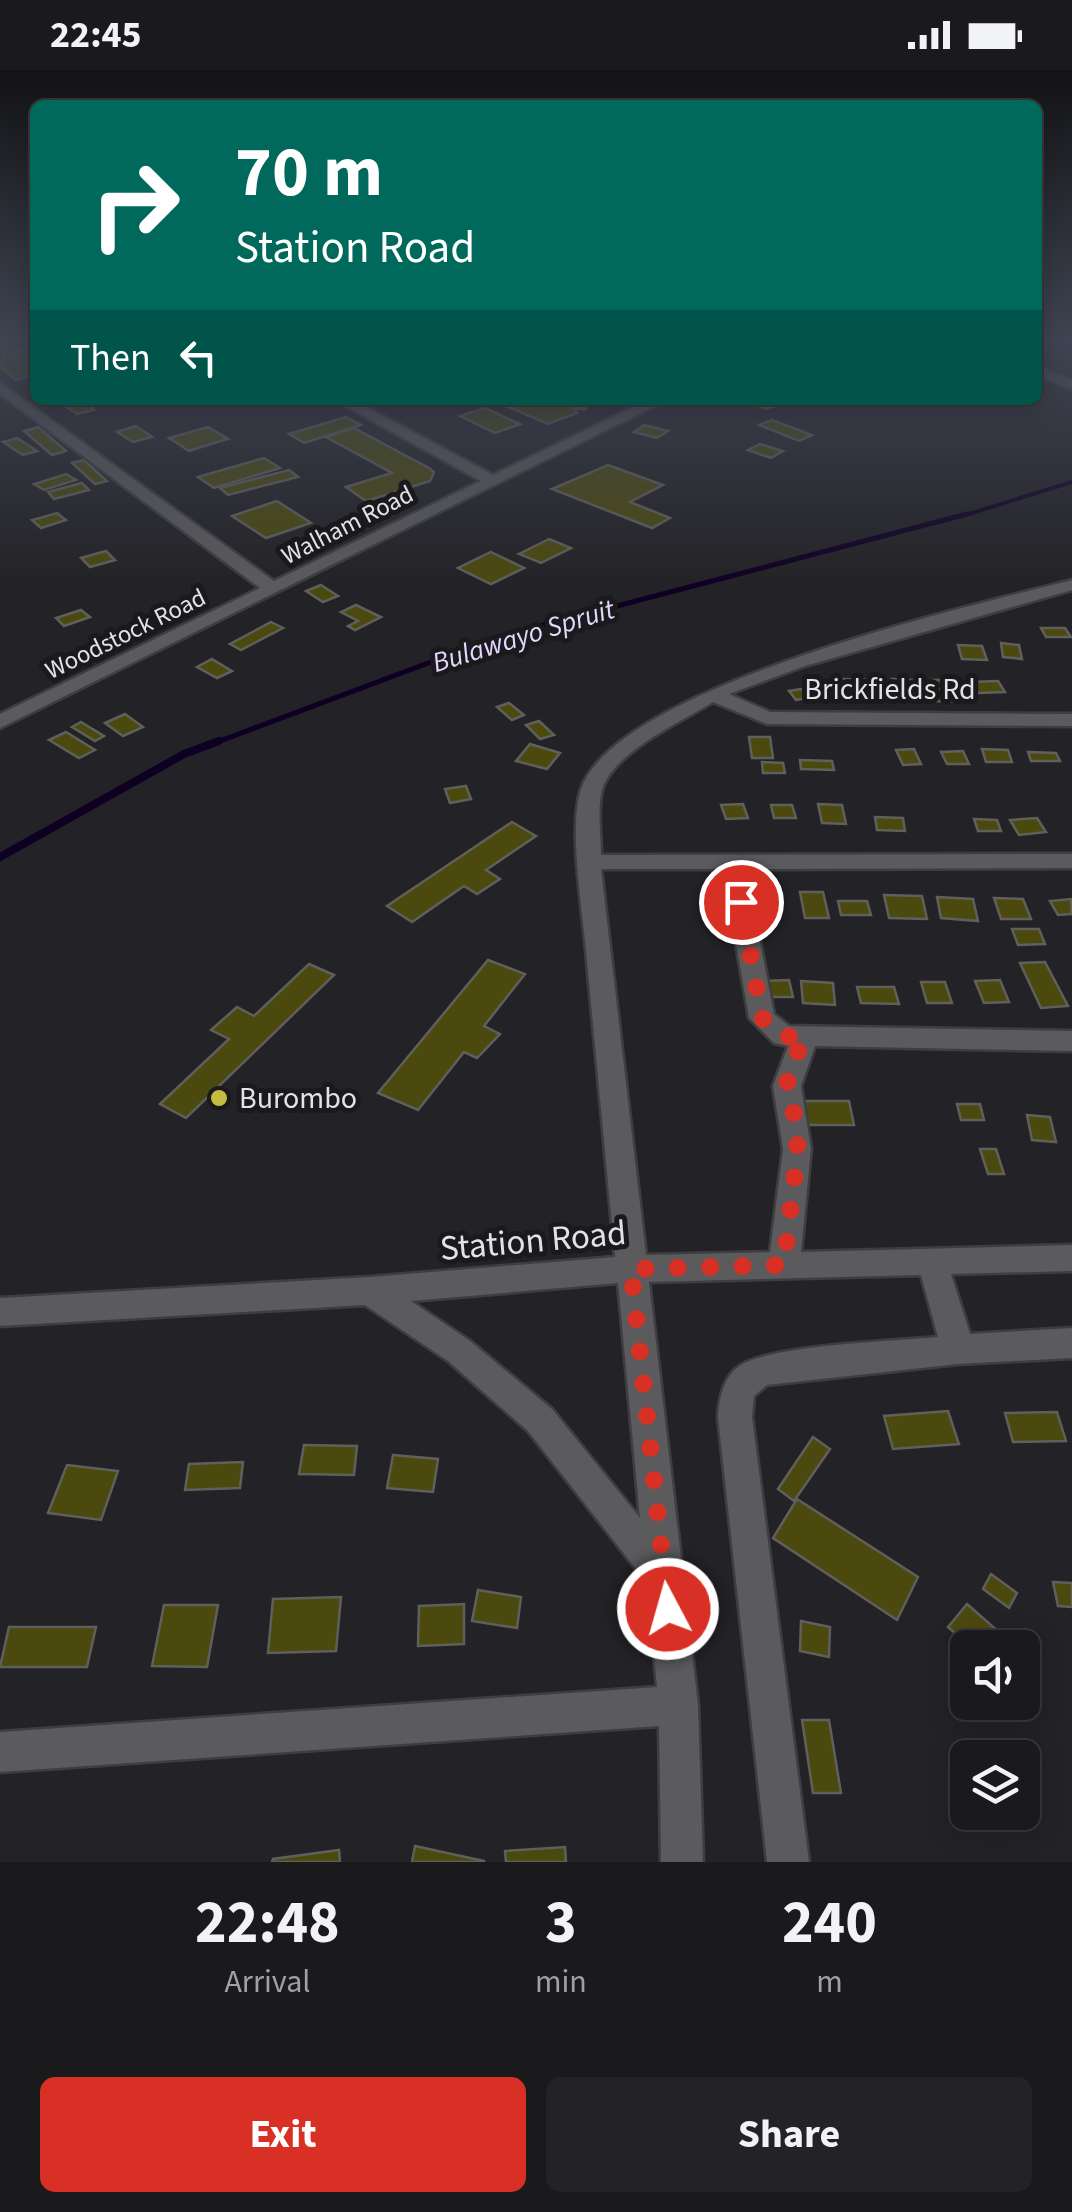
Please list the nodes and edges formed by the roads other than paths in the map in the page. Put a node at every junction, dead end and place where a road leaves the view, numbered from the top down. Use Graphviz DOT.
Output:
graph roads {
  1 [pos="46,421"];
  2 [pos="380,421"];
  3 [pos="616,421"];
  4 [pos="490,480"];
  5 [pos="1072,585"];
  6 [pos="273,588"];
  7 [pos="712,694"];
  8 [pos="1072,720"];
  9 [pos="0,722"];
  10 [pos="589,862"];
  11 [pos="1072,862"];
  12 [pos="734,864"];
  13 [pos="806,1038"];
  14 [pos="1072,1040"];
  15 [pos="1072,1258"];
  16 [pos="932,1261"];
  17 [pos="784,1265"];
  18 [pos="631,1269"];
  19 [pos="370,1291"];
  20 [pos="0,1312"];
  21 [pos="1072,1343"];
  22 [pos="958,1349"];
  23 [pos="664,1577"];
  24 [pos="678,1704"];
  25 [pos="0,1752"];
  26 [pos="682,1862"];
  27 [pos="788,1862"];
  1 -- 6 [label="street"];
  2 -- 4 [label="street"];
  3 -- 4 [label="street, Walham Road"];
  4 -- 6 [label="street, Walham Road"];
  5 -- 7 [label="street"];
  6 -- 9 [label="street, Woodstock Road"];
  7 -- 8 [label="street, Brickfields Rd"];
  7 -- 10 [label="street"];
  10 -- 12 [label="street"];
  10 -- 18 [label="street"];
  11 -- 12 [label="street"];
  12 -- 13 [label="street"];
  13 -- 14 [label="street"];
  13 -- 17 [label="street"];
  15 -- 16 [label="street, Station Road"];
  16 -- 17 [label="street, Station Road"];
  16 -- 22 [label="street"];
  17 -- 18 [label="street, Station Road"];
  18 -- 19 [label="street, Station Road"];
  18 -- 23 [label="street"];
  19 -- 20 [label="street, Station Road"];
  19 -- 23 [label="street"];
  21 -- 22 [label="street"];
  22 -- 27 [label="street"];
  23 -- 24 [label="street"];
  24 -- 25 [label="street"];
  24 -- 26 [label="street"];
}
